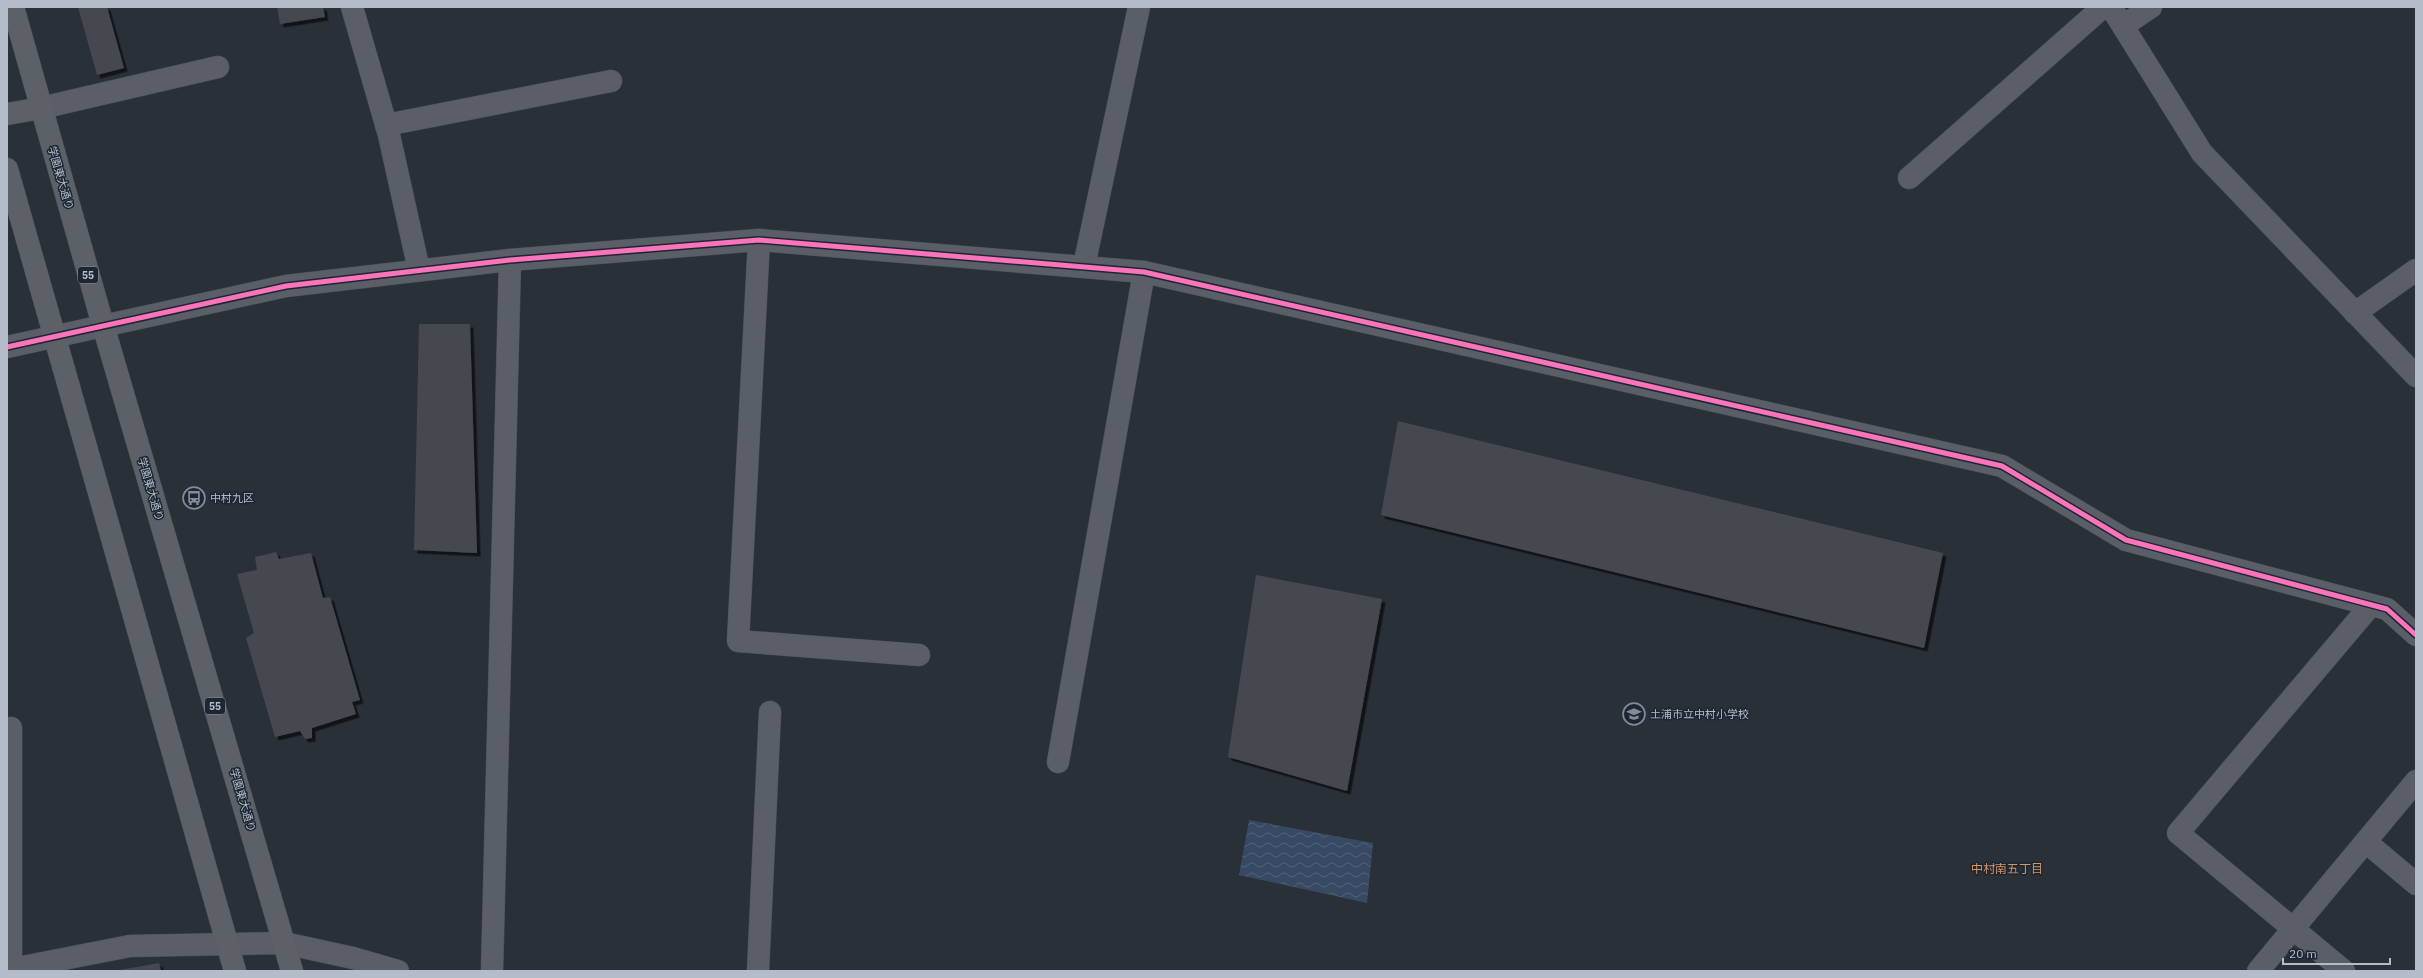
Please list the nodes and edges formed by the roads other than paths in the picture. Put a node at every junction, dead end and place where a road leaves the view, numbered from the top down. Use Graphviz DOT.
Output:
graph roads {
  1 [pos="13,7"];
  2 [pos="352,7"];
  3 [pos="1139,7"];
  4 [pos="2103,7"];
  5 [pos="2110,7"];
  6 [pos="2151,7"];
  7 [pos="2123,26"];
  8 [pos="218,67"];
  9 [pos="611,81"];
  10 [pos="41,108"];
  11 [pos="7,114"];
  12 [pos="386,125"];
  13 [pos="7,169"];
  14 [pos="1910,178"];
  15 [pos="759,240"];
  16 [pos="510,260"];
  17 [pos="1084,266"];
  18 [pos="419,270"];
  19 [pos="2416,270"];
  20 [pos="1144,272"];
  21 [pos="2355,313"];
  22 [pos="103,326"];
  23 [pos="54,337"];
  24 [pos="7,347"];
  25 [pos="2416,376"];
  26 [pos="2371,605"];
  27 [pos="2416,634"];
  28 [pos="919,655"];
  29 [pos="770,712"];
  30 [pos="11,728"];
  31 [pos="1058,762"];
  32 [pos="2416,781"];
  33 [pos="2366,842"];
  34 [pos="2416,884"];
  35 [pos="2293,929"];
  36 [pos="284,943"];
  37 [pos="227,944"];
  38 [pos="9,971"];
  39 [pos="234,971"];
  40 [pos="292,971"];
  41 [pos="398,971"];
  42 [pos="492,971"];
  43 [pos="758,971"];
  44 [pos="2258,971"];
  45 [pos="2344,971"];
  1 -- 10 [label="main road, 学園東大通り / 55"];
  2 -- 12 [label="street"];
  3 -- 17 [label="street"];
  4 -- 14 [label="street"];
  5 -- 7 [label="street"];
  6 -- 7 [label="street"];
  7 -- 21 [label="street"];
  8 -- 10 [label="street"];
  9 -- 12 [label="street"];
  10 -- 11 [label="main road"];
  10 -- 22 [label="main road, 学園東大通り / 55"];
  12 -- 18 [label="street"];
  13 -- 23 [label="main road"];
  15 -- 16 [label="street"];
  15 -- 17 [label="street"];
  15 -- 28 [label="street"];
  16 -- 18 [label="street"];
  16 -- 42 [label="street"];
  17 -- 20 [label="street"];
  18 -- 22 [label="street"];
  19 -- 21 [label="street"];
  20 -- 26 [label="street"];
  20 -- 31 [label="street"];
  21 -- 25 [label="street"];
  22 -- 23 [label="street"];
  22 -- 36 [label="main road, 学園東大通り / 55"];
  23 -- 24 [label="street"];
  23 -- 37 [label="main road"];
  26 -- 27 [label="street"];
  26 -- 35 [label="street"];
  29 -- 43 [label="street"];
  30 -- 38 [label="street"];
  32 -- 33 [label="street"];
  33 -- 34 [label="street"];
  33 -- 35 [label="street"];
  35 -- 44 [label="street"];
  35 -- 45 [label="street"];
  36 -- 37 [label="street"];
  36 -- 40 [label="main road, 学園東大通り / 55"];
  36 -- 41 [label="street"];
  37 -- 38 [label="street"];
  37 -- 39 [label="main road"];
}
